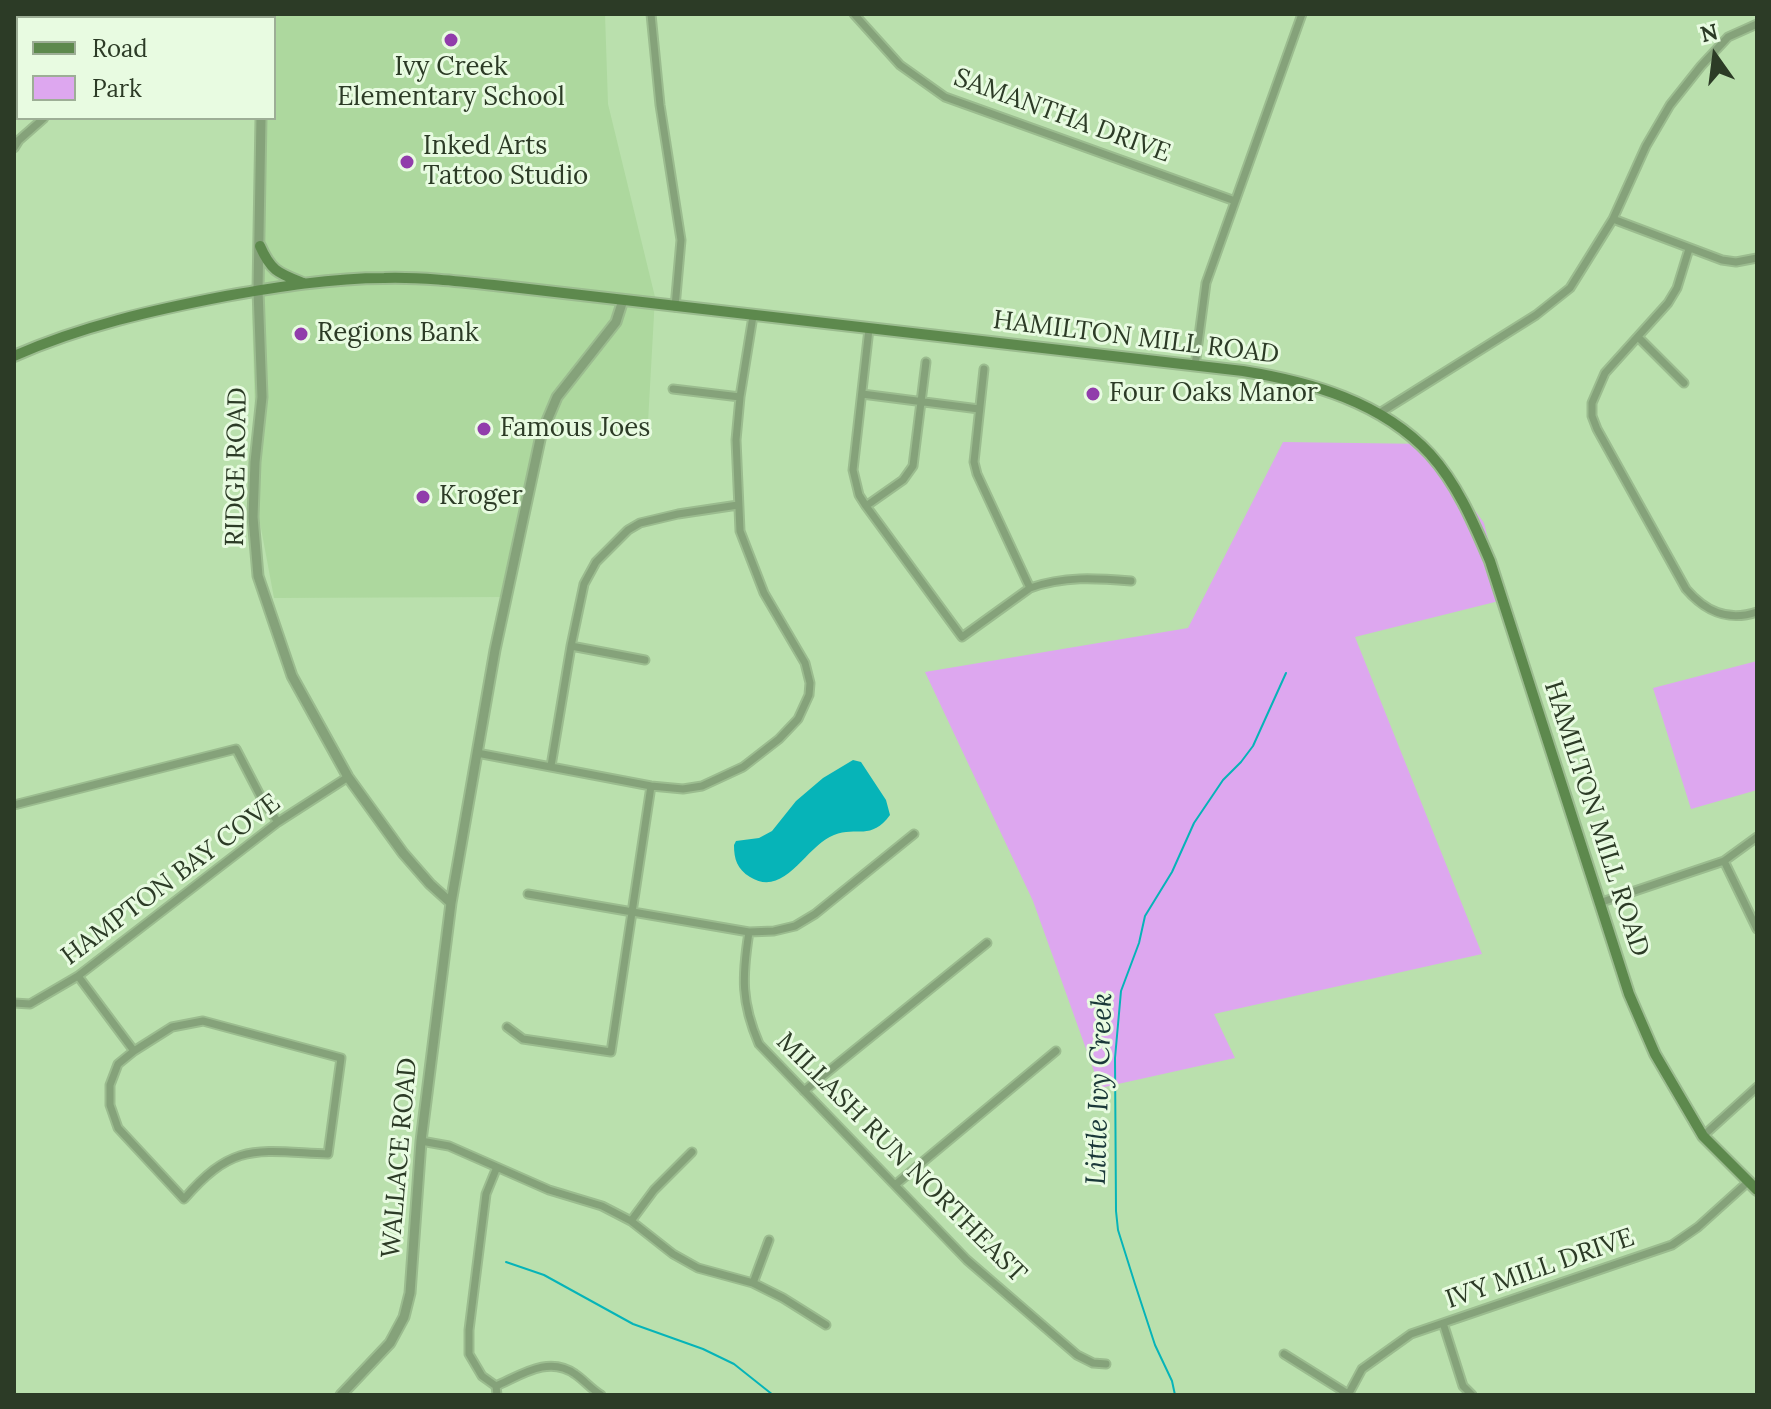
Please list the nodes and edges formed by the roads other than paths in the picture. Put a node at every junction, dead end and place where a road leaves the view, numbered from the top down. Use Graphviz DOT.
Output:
graph roads {
  1 [pos="651,14"];
  2 [pos="854,14"];
  3 [pos="1302,14"];
  4 [pos="1757,24"];
  5 [pos="42,120"];
  6 [pos="261,120"];
  7 [pos="14,148"];
  8 [pos="1235,201"];
  9 [pos="1613,219"];
  10 [pos="260,246"];
  11 [pos="1689,249"];
  12 [pos="1757,258"];
  13 [pos="304,284"];
  14 [pos="258,290"];
  15 [pos="623,300"];
  16 [pos="675,307"];
  17 [pos="753,316"];
  18 [pos="869,329"];
  19 [pos="1638,337"];
  20 [pos="14,356"];
  21 [pos="926,362"];
  22 [pos="1195,366"];
  23 [pos="984,369"];
  24 [pos="1684,383"];
  25 [pos="673,389"];
  26 [pos="862,394"];
  27 [pos="740,397"];
  28 [pos="922,401"];
  29 [pos="979,409"];
  30 [pos="1378,414"];
  31 [pos="738,505"];
  32 [pos="866,506"];
  33 [pos="1131,581"];
  34 [pos="1030,588"];
  35 [pos="1757,612"];
  36 [pos="571,646"];
  37 [pos="645,660"];
  38 [pos="477,753"];
  39 [pos="551,766"];
  40 [pos="348,777"];
  41 [pos="651,786"];
  42 [pos="14,805"];
  43 [pos="278,822"];
  44 [pos="914,834"];
  45 [pos="1757,837"];
  46 [pos="1724,861"];
  47 [pos="528,894"];
  48 [pos="451,903"];
  49 [pos="1599,903"];
  50 [pos="632,911"];
  51 [pos="1757,929"];
  52 [pos="749,932"];
  53 [pos="987,943"];
  54 [pos="78,976"];
  55 [pos="14,1003"];
  56 [pos="507,1027"];
  57 [pos="134,1051"];
  58 [pos="1056,1051"];
  59 [pos="1757,1087"];
  60 [pos="804,1091"];
  61 [pos="1703,1136"];
  62 [pos="421,1141"];
  63 [pos="692,1152"];
  64 [pos="497,1167"];
  65 [pos="1749,1181"];
  66 [pos="895,1185"];
  67 [pos="1757,1190"];
  68 [pos="631,1221"];
  69 [pos="769,1240"];
  70 [pos="753,1283"];
  71 [pos="1443,1323"];
  72 [pos="826,1325"];
  73 [pos="1284,1354"];
  74 [pos="1106,1364"];
  75 [pos="497,1391"];
  76 [pos="341,1395"];
  77 [pos="601,1395"];
  78 [pos="1348,1395"];
  79 [pos="1472,1395"];
  1 -- 16 [label="street"];
  2 -- 8 [label="street, SAMANTHA DRIVE"];
  3 -- 8 [label="street"];
  4 -- 9 [label="street"];
  5 -- 7 [label="street"];
  6 -- 10 [label="street, RIDGE ROAD"];
  8 -- 22 [label="street"];
  9 -- 11 [label="street"];
  9 -- 30 [label="street"];
  10 -- 13 [label="main road"];
  10 -- 14 [label="street, RIDGE ROAD"];
  11 -- 12 [label="street"];
  11 -- 19 [label="street"];
  13 -- 14 [label="main road, HAMILTON MILL ROAD"];
  13 -- 15 [label="main road, HAMILTON MILL ROAD"];
  14 -- 20 [label="main road, HAMILTON MILL ROAD"];
  14 -- 40 [label="street, RIDGE ROAD"];
  15 -- 16 [label="main road, HAMILTON MILL ROAD"];
  15 -- 38 [label="street, WALLACE ROAD"];
  16 -- 17 [label="main road, HAMILTON MILL ROAD"];
  17 -- 18 [label="main road, HAMILTON MILL ROAD"];
  17 -- 27 [label="street"];
  18 -- 22 [label="main road, HAMILTON MILL ROAD"];
  18 -- 26 [label="street"];
  19 -- 24 [label="street"];
  19 -- 35 [label="street"];
  21 -- 28 [label="street"];
  22 -- 30 [label="main road, HAMILTON MILL ROAD"];
  23 -- 29 [label="street"];
  25 -- 27 [label="street"];
  26 -- 28 [label="street"];
  26 -- 32 [label="street"];
  27 -- 31 [label="street"];
  28 -- 29 [label="street"];
  28 -- 32 [label="street"];
  29 -- 34 [label="street"];
  30 -- 49 [label="main road, HAMILTON MILL ROAD"];
  31 -- 36 [label="street"];
  31 -- 41 [label="street"];
  32 -- 34 [label="street"];
  33 -- 34 [label="street"];
  36 -- 37 [label="street"];
  36 -- 39 [label="street"];
  38 -- 39 [label="street"];
  38 -- 48 [label="street, WALLACE ROAD"];
  39 -- 41 [label="street"];
  40 -- 43 [label="street, HAMPTON BAY COVE"];
  40 -- 48 [label="street, RIDGE ROAD"];
  41 -- 50 [label="street"];
  42 -- 43 [label="street"];
  43 -- 54 [label="street, HAMPTON BAY COVE"];
  44 -- 52 [label="street"];
  45 -- 46 [label="street"];
  46 -- 49 [label="street"];
  46 -- 51 [label="street"];
  47 -- 50 [label="street"];
  48 -- 62 [label="street, WALLACE ROAD"];
  49 -- 61 [label="main road, HAMILTON MILL ROAD"];
  50 -- 52 [label="street"];
  50 -- 56 [label="street"];
  52 -- 60 [label="street, MILLASH RUN NORTHEAST"];
  53 -- 60 [label="street"];
  54 -- 55 [label="street, HAMPTON BAY COVE"];
  54 -- 57 [label="street"];
  57 -- 57 [label="street"];
  58 -- 66 [label="street"];
  59 -- 61 [label="street"];
  60 -- 66 [label="street, MILLASH RUN NORTHEAST"];
  61 -- 65 [label="main road, HAMILTON MILL ROAD"];
  62 -- 64 [label="street"];
  62 -- 76 [label="street, WALLACE ROAD"];
  63 -- 68 [label="street"];
  64 -- 68 [label="street"];
  64 -- 75 [label="street"];
  65 -- 67 [label="main road, HAMILTON MILL ROAD"];
  65 -- 71 [label="street, IVY MILL DRIVE"];
  66 -- 74 [label="street, MILLASH RUN NORTHEAST"];
  68 -- 70 [label="street"];
  69 -- 70 [label="street"];
  70 -- 72 [label="street"];
  71 -- 78 [label="street, IVY MILL DRIVE"];
  71 -- 79 [label="street"];
  73 -- 78 [label="street"];
  75 -- 77 [label="street"];
}
